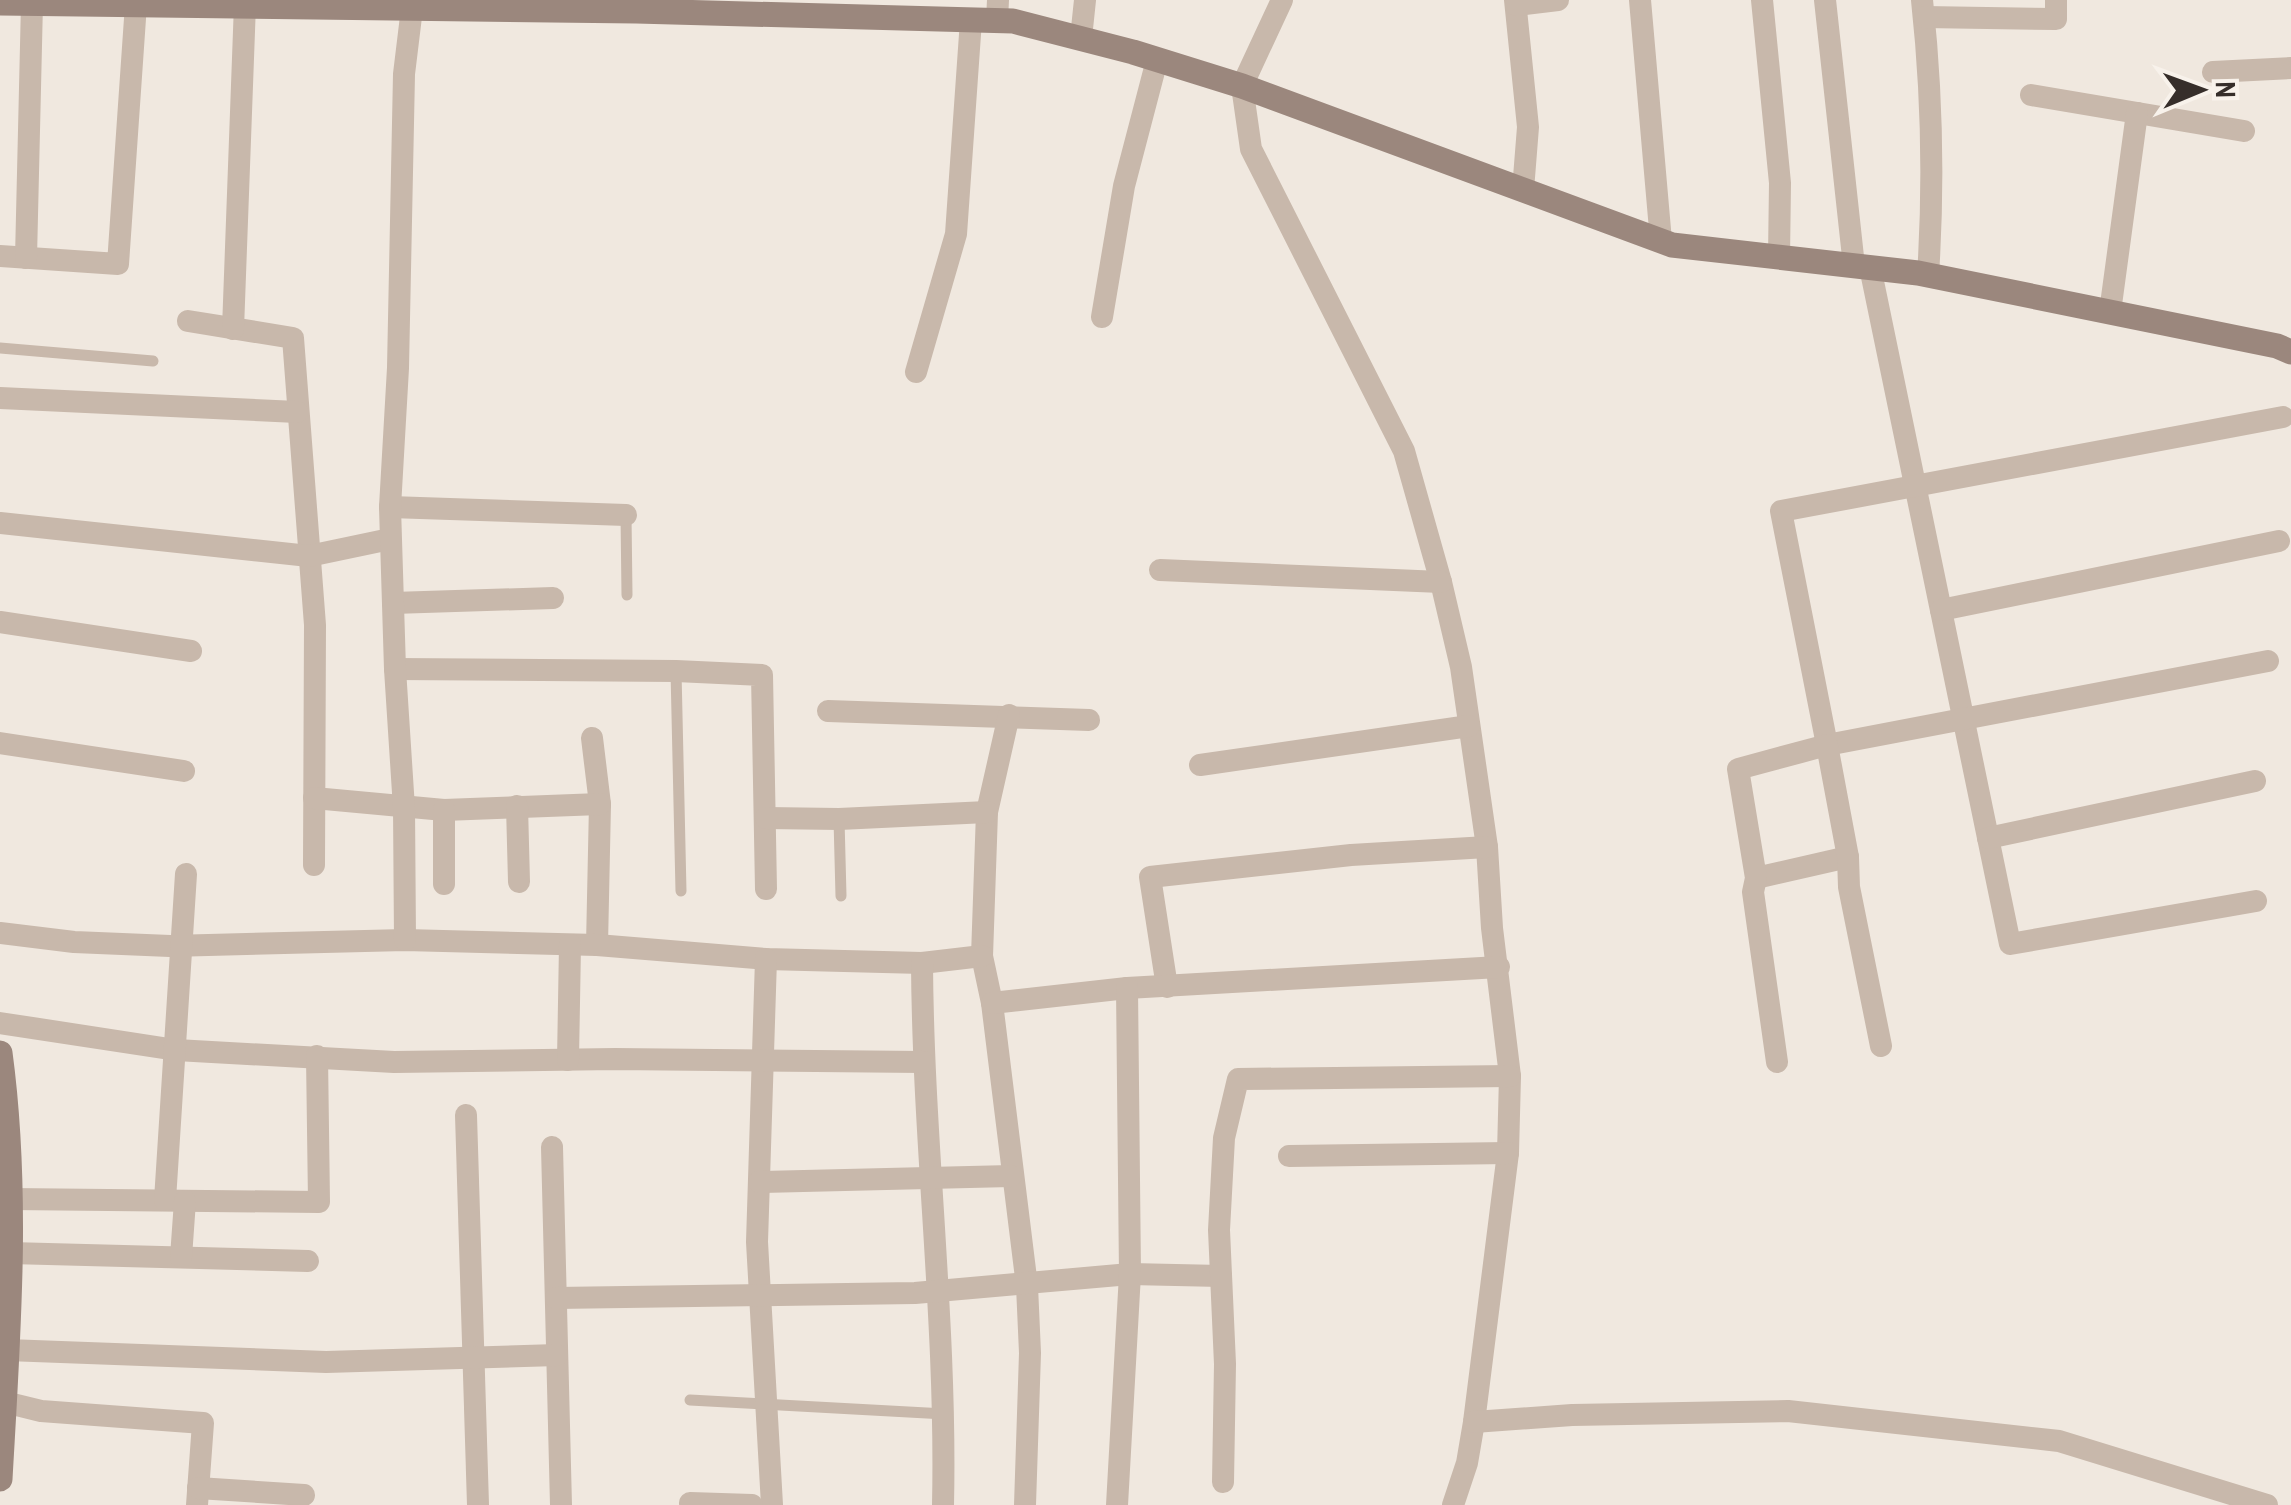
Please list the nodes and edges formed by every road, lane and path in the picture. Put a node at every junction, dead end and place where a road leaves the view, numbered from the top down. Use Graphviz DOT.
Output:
graph roads {
  1 [pos="1086,0"];
  2 [pos="1282,0"];
  3 [pos="1558,0"];
  4 [pos="1640,0"];
  5 [pos="1762,0"];
  6 [pos="1825,0"];
  7 [pos="2056,0"];
  8 [pos="184,2"];
  9 [pos="0,3"];
  10 [pos="413,3"];
  11 [pos="1516,3"];
  12 [pos="32,4"];
  13 [pos="136,4"];
  14 [pos="246,4"];
  15 [pos="535,4"];
  16 [pos="607,5"];
  17 [pos="817,8"];
  18 [pos="1923,8"];
  19 [pos="906,9"];
  20 [pos="998,10"];
  21 [pos="971,20"];
  22 [pos="1081,38"];
  23 [pos="1157,60"];
  24 [pos="2291,68"];
  25 [pos="2212,72"];
  26 [pos="1242,86"];
  27 [pos="2030,95"];
  28 [pos="2137,113"];
  29 [pos="2244,131"];
  30 [pos="1523,190"];
  31 [pos="1661,240"];
  32 [pos="0,256"];
  33 [pos="1779,257"];
  34 [pos="26,258"];
  35 [pos="1862,266"];
  36 [pos="1928,275"];
  37 [pos="2110,312"];
  38 [pos="1102,317"];
  39 [pos="188,322"];
  40 [pos="233,329"];
  41 [pos="0,348"];
  42 [pos="2291,352"];
  43 [pos="152,362"];
  44 [pos="916,372"];
  45 [pos="0,398"];
  46 [pos="297,412"];
  47 [pos="2283,417"];
  48 [pos="1916,488"];
  49 [pos="390,507"];
  50 [pos="626,515"];
  51 [pos="0,523"];
  52 [pos="390,540"];
  53 [pos="2279,541"];
  54 [pos="309,556"];
  55 [pos="1160,570"];
  56 [pos="1441,582"];
  57 [pos="627,596"];
  58 [pos="553,598"];
  59 [pos="393,603"];
  60 [pos="1941,610"];
  61 [pos="0,622"];
  62 [pos="191,651"];
  63 [pos="2268,662"];
  64 [pos="395,669"];
  65 [pos="676,671"];
  66 [pos="828,710"];
  67 [pos="1009,715"];
  68 [pos="1963,719"];
  69 [pos="1088,720"];
  70 [pos="1470,726"];
  71 [pos="592,738"];
  72 [pos="0,742"];
  73 [pos="1827,744"];
  74 [pos="1200,765"];
  75 [pos="184,770"];
  76 [pos="2255,781"];
  77 [pos="314,798"];
  78 [pos="600,804"];
  79 [pos="517,806"];
  80 [pos="404,808"];
  81 [pos="444,810"];
  82 [pos="987,812"];
  83 [pos="766,818"];
  84 [pos="839,819"];
  85 [pos="1988,838"];
  86 [pos="1487,847"];
  87 [pos="1848,857"];
  88 [pos="314,864"];
  89 [pos="186,874"];
  90 [pos="1756,878"];
  91 [pos="519,882"];
  92 [pos="444,884"];
  93 [pos="766,889"];
  94 [pos="680,890"];
  95 [pos="841,896"];
  96 [pos="2256,900"];
  97 [pos="0,934"];
  98 [pos="405,940"];
  99 [pos="183,944"];
  100 [pos="570,945"];
  101 [pos="598,945"];
  102 [pos="982,956"];
  103 [pos="766,958"];
  104 [pos="922,963"];
  105 [pos="1499,966"];
  106 [pos="1167,987"];
  107 [pos="1127,988"];
  108 [pos="992,1004"];
  109 [pos="0,1023"];
  110 [pos="1880,1046"];
  111 [pos="176,1050"];
  112 [pos="0,1052"];
  113 [pos="318,1056"];
  114 [pos="568,1060"];
  115 [pos="763,1062"];
  116 [pos="922,1062"];
  117 [pos="1778,1062"];
  118 [pos="1510,1076"];
  119 [pos="466,1115"];
  120 [pos="552,1147"];
  121 [pos="1508,1153"];
  122 [pos="1290,1156"];
  123 [pos="1012,1176"];
  124 [pos="930,1180"];
  125 [pos="759,1182"];
  126 [pos="10,1199"];
  127 [pos="175,1200"];
  128 [pos="10,1253"];
  129 [pos="181,1257"];
  130 [pos="308,1261"];
  131 [pos="1130,1274"];
  132 [pos="1221,1276"];
  133 [pos="1027,1286"];
  134 [pos="935,1290"];
  135 [pos="760,1297"];
  136 [pos="556,1298"];
  137 [pos="7,1350"];
  138 [pos="558,1354"];
  139 [pos="474,1355"];
  140 [pos="690,1400"];
  141 [pos="2,1402"];
  142 [pos="766,1405"];
  143 [pos="945,1414"];
  144 [pos="1474,1422"];
  145 [pos="0,1479"];
  146 [pos="1223,1482"];
  147 [pos="304,1495"];
  148 [pos="198,1496"];
  149 [pos="690,1502"];
  150 [pos="478,1505"];
  151 [pos="561,1505"];
  152 [pos="752,1505"];
  153 [pos="772,1505"];
  154 [pos="942,1505"];
  155 [pos="1026,1505"];
  156 [pos="1117,1505"];
  157 [pos="1453,1505"];
  158 [pos="2268,1505"];
  1 -- 22 [label="street"];
  2 -- 26 [label="street"];
  3 -- 11 [label="street"];
  4 -- 31 [label="street"];
  5 -- 33 [label="street"];
  6 -- 35 [label="street"];
  7 -- 18 [label="street"];
  8 -- 13 [label="street"];
  8 -- 14 [label="street"];
  9 -- 12 [label="street"];
  10 -- 14 [label="street"];
  10 -- 15 [label="street"];
  10 -- 49 [label="street"];
  11 -- 30 [label="street"];
  12 -- 13 [label="street"];
  12 -- 34 [label="street"];
  13 -- 34 [label="street"];
  14 -- 40 [label="street"];
  15 -- 16 [label="street"];
  16 -- 17 [label="street"];
  17 -- 19 [label="street"];
  18 -- 36 [label="street"];
  19 -- 21 [label="street"];
  20 -- 21 [label="street"];
  20 -- 22 [label="street"];
  21 -- 44 [label="street"];
  22 -- 23 [label="street"];
  23 -- 26 [label="street"];
  23 -- 38 [label="street"];
  24 -- 25 [label="street"];
  26 -- 30 [label="street"];
  26 -- 56 [label="street"];
  27 -- 28 [label="street"];
  28 -- 29 [label="street"];
  28 -- 37 [label="street"];
  30 -- 31 [label="street"];
  31 -- 33 [label="street"];
  32 -- 34 [label="street"];
  33 -- 35 [label="street"];
  35 -- 36 [label="street"];
  35 -- 48 [label="street"];
  36 -- 37 [label="street"];
  37 -- 42 [label="street"];
  39 -- 40 [label="street"];
  40 -- 46 [label="street"];
  41 -- 43 [label="lane"];
  45 -- 46 [label="street"];
  46 -- 54 [label="street"];
  47 -- 48 [label="street"];
  48 -- 60 [label="street"];
  48 -- 73 [label="street"];
  49 -- 50 [label="street"];
  49 -- 52 [label="street"];
  50 -- 57 [label="lane"];
  51 -- 54 [label="street"];
  52 -- 54 [label="street"];
  52 -- 59 [label="street"];
  53 -- 60 [label="street"];
  54 -- 77 [label="street"];
  55 -- 56 [label="street"];
  56 -- 70 [label="street"];
  58 -- 59 [label="street"];
  59 -- 64 [label="street"];
  60 -- 68 [label="street"];
  61 -- 62 [label="street"];
  63 -- 68 [label="street"];
  64 -- 65 [label="street"];
  64 -- 80 [label="street"];
  65 -- 83 [label="street"];
  65 -- 94 [label="lane"];
  66 -- 67 [label="street"];
  67 -- 69 [label="street"];
  67 -- 82 [label="street"];
  68 -- 73 [label="street"];
  68 -- 85 [label="street"];
  70 -- 74 [label="street"];
  70 -- 86 [label="street"];
  71 -- 78 [label="street"];
  72 -- 75 [label="street"];
  73 -- 87 [label="street"];
  73 -- 90 [label="street"];
  76 -- 85 [label="street"];
  77 -- 80 [label="street"];
  77 -- 88 [label="street"];
  78 -- 79 [label="street"];
  78 -- 101 [label="street"];
  79 -- 81 [label="street"];
  79 -- 91 [label="street"];
  80 -- 81 [label="street"];
  80 -- 98 [label="street"];
  81 -- 92 [label="street"];
  82 -- 84 [label="street"];
  82 -- 102 [label="street"];
  83 -- 84 [label="street"];
  83 -- 93 [label="street"];
  84 -- 95 [label="lane"];
  85 -- 96 [label="street"];
  86 -- 105 [label="street"];
  86 -- 106 [label="street"];
  87 -- 90 [label="street"];
  87 -- 110 [label="street"];
  89 -- 99 [label="street"];
  90 -- 117 [label="street"];
  97 -- 99 [label="street"];
  98 -- 99 [label="street"];
  98 -- 100 [label="street"];
  99 -- 111 [label="street"];
  100 -- 101 [label="street"];
  100 -- 114 [label="street"];
  101 -- 103 [label="street"];
  102 -- 104 [label="street"];
  102 -- 108 [label="street"];
  103 -- 104 [label="street"];
  103 -- 115 [label="street"];
  104 -- 116 [label="street"];
  105 -- 106 [label="street"];
  105 -- 118 [label="street"];
  106 -- 107 [label="street"];
  107 -- 108 [label="street"];
  107 -- 131 [label="street"];
  108 -- 123 [label="street"];
  109 -- 111 [label="street"];
  111 -- 113 [label="street"];
  111 -- 127 [label="street"];
  112 -- 126 [label="street"];
  113 -- 114 [label="street"];
  113 -- 127 [label="street"];
  114 -- 115 [label="street"];
  115 -- 116 [label="street"];
  115 -- 125 [label="street"];
  116 -- 124 [label="street"];
  118 -- 121 [label="street"];
  118 -- 132 [label="street"];
  119 -- 139 [label="street"];
  120 -- 136 [label="street"];
  121 -- 122 [label="street"];
  121 -- 144 [label="street"];
  123 -- 124 [label="street"];
  123 -- 133 [label="street"];
  124 -- 125 [label="street"];
  124 -- 134 [label="street"];
  125 -- 135 [label="street"];
  126 -- 127 [label="street"];
  126 -- 128 [label="street"];
  127 -- 129 [label="street"];
  128 -- 129 [label="street"];
  128 -- 137 [label="street"];
  129 -- 130 [label="street"];
  131 -- 132 [label="street"];
  131 -- 133 [label="street"];
  131 -- 156 [label="street"];
  132 -- 146 [label="street"];
  133 -- 134 [label="street"];
  133 -- 155 [label="street"];
  134 -- 135 [label="street"];
  134 -- 143 [label="street"];
  135 -- 136 [label="street"];
  135 -- 142 [label="street"];
  136 -- 138 [label="street"];
  137 -- 139 [label="street"];
  137 -- 141 [label="street"];
  138 -- 139 [label="street"];
  138 -- 151 [label="street"];
  139 -- 150 [label="street"];
  140 -- 142 [label="lane"];
  141 -- 145 [label="street"];
  141 -- 148 [label="street"];
  142 -- 143 [label="lane"];
  142 -- 153 [label="street"];
  143 -- 154 [label="street"];
  144 -- 157 [label="street"];
  144 -- 158 [label="street"];
  147 -- 148 [label="street"];
  149 -- 152 [label="street"];
}
